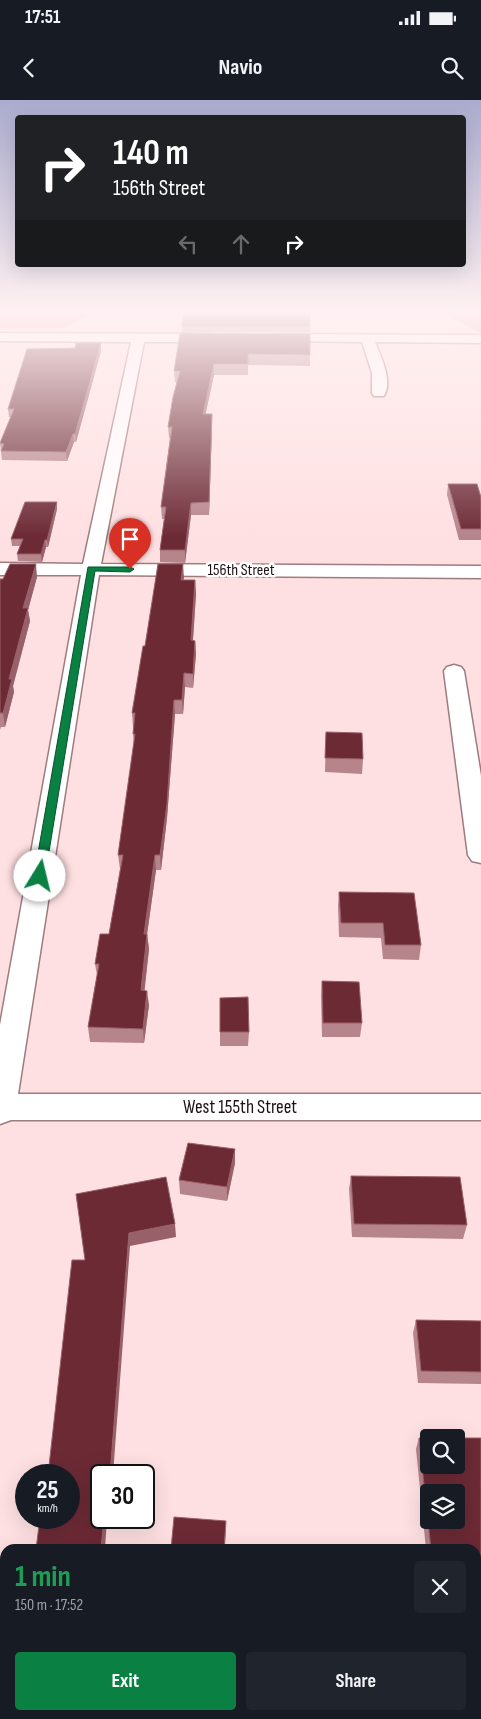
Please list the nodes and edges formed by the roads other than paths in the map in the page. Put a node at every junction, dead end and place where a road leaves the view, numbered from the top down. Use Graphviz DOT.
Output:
graph roads {
  1 [pos="128,386"];
  2 [pos="379,386"];
  3 [pos="379,393"];
  4 [pos="0,569"];
  5 [pos="91,569"];
  6 [pos="481,572"];
  7 [pos="454,671"];
  8 [pos="481,855"];
  9 [pos="481,1107"];
  10 [pos="0,1108"];
  1 -- 5 [label="street"];
  2 -- 3 [label="street"];
  4 -- 5 [label="street, 156th Street"];
  5 -- 6 [label="street, 156th Street"];
  5 -- 10 [label="street"];
  7 -- 8 [label="street"];
  9 -- 10 [label="street, West 155th Street"];
}
